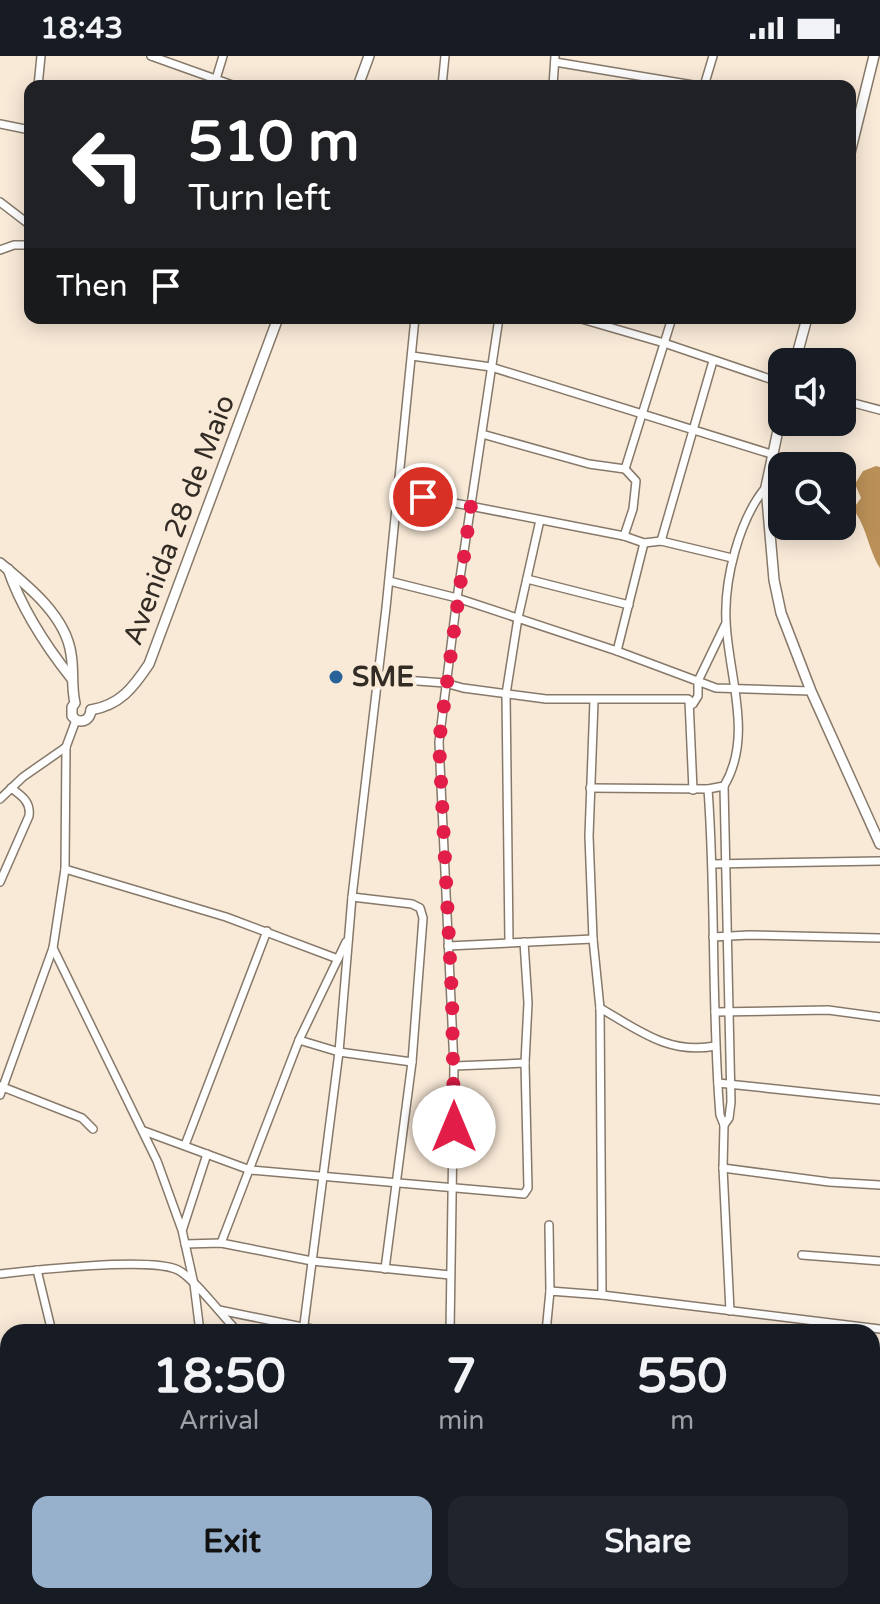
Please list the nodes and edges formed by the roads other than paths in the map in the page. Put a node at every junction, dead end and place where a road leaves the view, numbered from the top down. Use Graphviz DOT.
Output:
graph roads {
  1 [pos="41,56"];
  2 [pos="151,56"];
  3 [pos="223,56"];
  4 [pos="369,56"];
  5 [pos="445,56"];
  6 [pos="713,56"];
  7 [pos="874,56"];
  8 [pos="555,59"];
  9 [pos="216,79"];
  10 [pos="39,80"];
  11 [pos="360,80"];
  12 [pos="443,80"];
  13 [pos="553,80"];
  14 [pos="669,80"];
  15 [pos="704,80"];
  16 [pos="0,124"];
  17 [pos="24,129"];
  18 [pos="856,129"];
  19 [pos="0,202"];
  20 [pos="24,220"];
  21 [pos="24,245"];
  22 [pos="0,250"];
  23 [pos="276,324"];
  24 [pos="415,324"];
  25 [pos="498,324"];
  26 [pos="599,324"];
  27 [pos="670,324"];
  28 [pos="805,324"];
  29 [pos="664,343"];
  30 [pos="799,348"];
  31 [pos="412,356"];
  32 [pos="713,361"];
  33 [pos="491,367"];
  34 [pos="768,379"];
  35 [pos="856,404"];
  36 [pos="880,410"];
  37 [pos="641,413"];
  38 [pos="692,431"];
  39 [pos="482,434"];
  40 [pos="768,453"];
  41 [pos="625,469"];
  42 [pos="768,474"];
  43 [pos="766,487"];
  44 [pos="398,492"];
  45 [pos="471,505"];
  46 [pos="540,520"];
  47 [pos="624,536"];
  48 [pos="661,541"];
  49 [pos="644,543"];
  50 [pos="732,558"];
  51 [pos="4,566"];
  52 [pos="527,579"];
  53 [pos="389,581"];
  54 [pos="457,598"];
  55 [pos="629,605"];
  56 [pos="518,618"];
  57 [pos="726,623"];
  58 [pos="617,651"];
  59 [pos="377,678"];
  60 [pos="72,679"];
  61 [pos="698,681"];
  62 [pos="445,683"];
  63 [pos="736,687"];
  64 [pos="811,691"];
  65 [pos="506,694"];
  66 [pos="688,699"];
  67 [pos="594,701"];
  68 [pos="75,703"];
  69 [pos="91,710"];
  70 [pos="76,720"];
  71 [pos="66,747"];
  72 [pos="724,786"];
  73 [pos="11,788"];
  74 [pos="590,788"];
  75 [pos="708,789"];
  76 [pos="693,790"];
  77 [pos="0,799"];
  78 [pos="880,844"];
  79 [pos="880,861"];
  80 [pos="713,864"];
  81 [pos="726,865"];
  82 [pos="65,869"];
  83 [pos="0,882"];
  84 [pos="352,897"];
  85 [pos="267,931"];
  86 [pos="713,937"];
  87 [pos="727,937"];
  88 [pos="348,938"];
  89 [pos="880,938"];
  90 [pos="593,939"];
  91 [pos="509,942"];
  92 [pos="524,942"];
  93 [pos="448,946"];
  94 [pos="53,948"];
  95 [pos="338,959"];
  96 [pos="600,1008"];
  97 [pos="729,1011"];
  98 [pos="715,1012"];
  99 [pos="880,1017"];
  100 [pos="299,1040"];
  101 [pos="715,1046"];
  102 [pos="339,1052"];
  103 [pos="412,1062"];
  104 [pos="525,1063"];
  105 [pos="454,1066"];
  106 [pos="718,1083"];
  107 [pos="731,1083"];
  108 [pos="1,1089"];
  109 [pos="880,1100"];
  110 [pos="724,1125"];
  111 [pos="93,1129"];
  112 [pos="144,1131"];
  113 [pos="185,1145"];
  114 [pos="207,1154"];
  115 [pos="723,1168"];
  116 [pos="250,1170"];
  117 [pos="323,1179"];
  118 [pos="398,1184"];
  119 [pos="880,1185"];
  120 [pos="454,1187"];
  121 [pos="549,1225"];
  122 [pos="182,1230"];
  123 [pos="221,1243"];
  124 [pos="185,1244"];
  125 [pos="802,1255"];
  126 [pos="312,1261"];
  127 [pos="880,1261"];
  128 [pos="385,1269"];
  129 [pos="37,1270"];
  130 [pos="0,1274"];
  131 [pos="450,1275"];
  132 [pos="194,1284"];
  133 [pos="550,1291"];
  134 [pos="602,1295"];
  135 [pos="216,1310"];
  136 [pos="730,1311"];
  137 [pos="50,1324"];
  138 [pos="199,1324"];
  139 [pos="230,1324"];
  140 [pos="277,1324"];
  141 [pos="304,1324"];
  142 [pos="450,1324"];
  143 [pos="547,1324"];
  144 [pos="838,1324"];
  1 -- 10 [label="street"];
  2 -- 9 [label="street"];
  3 -- 9 [label="street"];
  4 -- 11 [label="street"];
  5 -- 12 [label="street"];
  6 -- 15 [label="street"];
  7 -- 18 [label="street"];
  8 -- 13 [label="street"];
  8 -- 14 [label="street"];
  16 -- 17 [label="street"];
  19 -- 20 [label="street"];
  21 -- 22 [label="street"];
  23 -- 69 [label="street, Avenida 28 de Maio"];
  24 -- 31 [label="street"];
  25 -- 33 [label="street"];
  26 -- 29 [label="street"];
  27 -- 29 [label="street"];
  28 -- 30 [label="street"];
  29 -- 32 [label="street"];
  29 -- 37 [label="street"];
  31 -- 33 [label="street"];
  31 -- 44 [label="street"];
  32 -- 34 [label="street"];
  32 -- 38 [label="street"];
  33 -- 37 [label="street"];
  33 -- 39 [label="street"];
  35 -- 36 [label="street"];
  37 -- 38 [label="street"];
  37 -- 41 [label="street"];
  38 -- 40 [label="street"];
  38 -- 48 [label="street"];
  39 -- 41 [label="street"];
  39 -- 45 [label="street"];
  41 -- 47 [label="street"];
  42 -- 43 [label="street"];
  43 -- 50 [label="street"];
  43 -- 64 [label="street"];
  44 -- 45 [label="street"];
  44 -- 53 [label="street"];
  45 -- 46 [label="street"];
  45 -- 54 [label="street"];
  46 -- 47 [label="street"];
  46 -- 52 [label="street"];
  47 -- 49 [label="street"];
  48 -- 49 [label="street"];
  48 -- 50 [label="street"];
  49 -- 55 [label="street"];
  50 -- 57 [label="street"];
  51 -- 60 [label="street"];
  51 -- 60 [label="street"];
  52 -- 55 [label="street"];
  52 -- 56 [label="street"];
  53 -- 54 [label="street"];
  53 -- 59 [label="street"];
  54 -- 56 [label="street"];
  54 -- 62 [label="street"];
  55 -- 58 [label="street"];
  56 -- 58 [label="street"];
  56 -- 65 [label="street"];
  57 -- 61 [label="street"];
  57 -- 63 [label="street"];
  58 -- 61 [label="street"];
  59 -- 62 [label="street"];
  59 -- 84 [label="street"];
  60 -- 68 [label="street"];
  61 -- 63 [label="street"];
  61 -- 66 [label="street"];
  62 -- 65 [label="street"];
  62 -- 93 [label="street"];
  63 -- 64 [label="street"];
  63 -- 72 [label="street"];
  64 -- 78 [label="street"];
  65 -- 67 [label="street"];
  65 -- 91 [label="street"];
  66 -- 67 [label="street"];
  66 -- 76 [label="street"];
  67 -- 74 [label="street"];
  68 -- 69 [label="street"];
  68 -- 70 [label="street"];
  69 -- 70 [label="street"];
  70 -- 71 [label="street"];
  71 -- 73 [label="street"];
  71 -- 82 [label="street"];
  72 -- 75 [label="street"];
  72 -- 81 [label="street"];
  73 -- 77 [label="street"];
  73 -- 83 [label="street"];
  74 -- 76 [label="street"];
  74 -- 90 [label="street"];
  75 -- 76 [label="street"];
  75 -- 80 [label="street"];
  79 -- 81 [label="street"];
  80 -- 81 [label="street"];
  80 -- 86 [label="street"];
  81 -- 87 [label="street"];
  82 -- 85 [label="street"];
  82 -- 94 [label="street"];
  84 -- 88 [label="street"];
  84 -- 103 [label="street"];
  85 -- 95 [label="street"];
  85 -- 113 [label="street"];
  86 -- 87 [label="street"];
  86 -- 98 [label="street"];
  87 -- 89 [label="street"];
  87 -- 97 [label="street"];
  88 -- 95 [label="street"];
  88 -- 102 [label="street"];
  90 -- 92 [label="street"];
  90 -- 96 [label="street"];
  91 -- 92 [label="street"];
  91 -- 93 [label="street"];
  92 -- 104 [label="street"];
  93 -- 105 [label="street"];
  94 -- 108 [label="street"];
  94 -- 112 [label="street"];
  95 -- 100 [label="street"];
  96 -- 101 [label="street"];
  96 -- 134 [label="street"];
  97 -- 98 [label="street"];
  97 -- 99 [label="street"];
  97 -- 107 [label="street"];
  98 -- 101 [label="street"];
  100 -- 102 [label="street"];
  100 -- 116 [label="street"];
  101 -- 106 [label="street"];
  102 -- 103 [label="street"];
  102 -- 117 [label="street"];
  103 -- 118 [label="street"];
  104 -- 105 [label="street"];
  104 -- 120 [label="street"];
  105 -- 120 [label="street"];
  106 -- 107 [label="street"];
  106 -- 110 [label="street"];
  107 -- 109 [label="street"];
  107 -- 110 [label="street"];
  108 -- 111 [label="street"];
  110 -- 115 [label="street"];
  112 -- 113 [label="street"];
  112 -- 122 [label="street"];
  113 -- 114 [label="street"];
  114 -- 116 [label="street"];
  114 -- 122 [label="street"];
  115 -- 119 [label="street"];
  115 -- 136 [label="street"];
  116 -- 117 [label="street"];
  116 -- 123 [label="street"];
  117 -- 118 [label="street"];
  117 -- 126 [label="street"];
  118 -- 120 [label="street"];
  118 -- 128 [label="street"];
  120 -- 131 [label="street"];
  121 -- 133 [label="street"];
  122 -- 124 [label="street"];
  123 -- 124 [label="street"];
  123 -- 126 [label="street"];
  124 -- 132 [label="street"];
  125 -- 127 [label="street"];
  126 -- 128 [label="street"];
  126 -- 141 [label="street"];
  128 -- 131 [label="street"];
  129 -- 130 [label="street"];
  129 -- 132 [label="street"];
  129 -- 137 [label="street"];
  131 -- 142 [label="street"];
  132 -- 135 [label="street"];
  132 -- 138 [label="street"];
  133 -- 134 [label="street"];
  133 -- 143 [label="street"];
  134 -- 136 [label="street"];
  135 -- 139 [label="street"];
  135 -- 140 [label="street"];
  136 -- 144 [label="street"];
}
